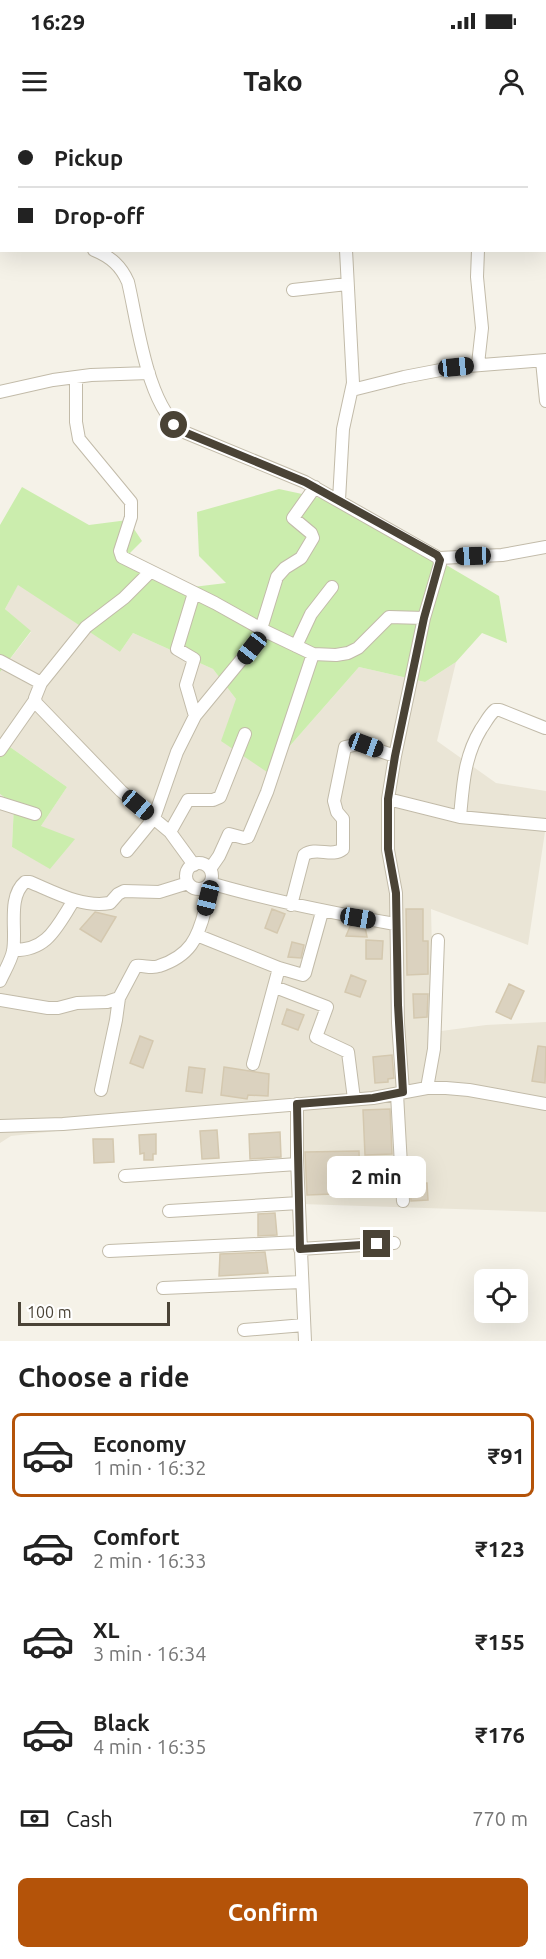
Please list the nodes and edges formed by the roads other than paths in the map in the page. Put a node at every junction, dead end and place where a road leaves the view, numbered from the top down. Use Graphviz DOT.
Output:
graph roads {
  1 [pos="98,252"];
  2 [pos="346,252"];
  3 [pos="478,252"];
  4 [pos="347,284"];
  5 [pos="293,290"];
  6 [pos="544,361"];
  7 [pos="478,364"];
  8 [pos="149,373"];
  9 [pos="76,377"];
  10 [pos="352,390"];
  11 [pos="1,391"];
  12 [pos="546,402"];
  13 [pos="315,487"];
  14 [pos="339,500"];
  15 [pos="546,548"];
  16 [pos="439,558"];
  17 [pos="150,572"];
  18 [pos="332,587"];
  19 [pos="194,593"];
  20 [pos="424,618"];
  21 [pos="263,630"];
  22 [pos="296,646"];
  23 [pos="313,654"];
  24 [pos="0,661"];
  25 [pos="41,683"];
  26 [pos="35,700"];
  27 [pos="195,716"];
  28 [pos="545,728"];
  29 [pos="245,734"];
  30 [pos="0,750"];
  31 [pos="395,756"];
  32 [pos="388,799"];
  33 [pos="0,803"];
  34 [pos="35,814"];
  35 [pos="460,817"];
  36 [pos="154,818"];
  37 [pos="546,825"];
  38 [pos="170,832"];
  39 [pos="127,851"];
  40 [pos="194,865"];
  41 [pos="210,869"];
  42 [pos="188,883"];
  43 [pos="209,885"];
  44 [pos="74,900"];
  45 [pos="291,905"];
  46 [pos="322,912"];
  47 [pos="395,924"];
  48 [pos="199,936"];
  49 [pos="438,940"];
  50 [pos="13,950"];
  51 [pos="279,968"];
  52 [pos="0,981"];
  53 [pos="275,987"];
  54 [pos="119,998"];
  55 [pos="0,1000"];
  56 [pos="253,1064"];
  57 [pos="427,1088"];
  58 [pos="101,1090"];
  59 [pos="400,1093"];
  60 [pos="354,1100"];
  61 [pos="297,1104"];
  62 [pos="546,1104"];
  63 [pos="0,1126"];
  64 [pos="297,1164"];
  65 [pos="125,1176"];
  66 [pos="403,1201"];
  67 [pos="299,1203"];
  68 [pos="169,1211"];
  69 [pos="394,1243"];
  70 [pos="300,1246"];
  71 [pos="109,1251"];
  72 [pos="302,1282"];
  73 [pos="163,1288"];
  74 [pos="304,1325"];
  75 [pos="244,1330"];
  76 [pos="305,1341"];
  1 -- 8 [label="street"];
  2 -- 4 [label="street"];
  3 -- 7 [label="street"];
  4 -- 5 [label="street"];
  4 -- 10 [label="street"];
  6 -- 7 [label="street"];
  6 -- 12 [label="street"];
  7 -- 10 [label="street"];
  8 -- 9 [label="street"];
  8 -- 13 [label="street"];
  9 -- 11 [label="street"];
  9 -- 17 [label="street"];
  10 -- 14 [label="street"];
  13 -- 14 [label="street"];
  13 -- 21 [label="street"];
  14 -- 16 [label="street"];
  15 -- 16 [label="street"];
  16 -- 20 [label="street"];
  17 -- 19 [label="street"];
  17 -- 25 [label="street"];
  18 -- 22 [label="street"];
  19 -- 21 [label="street"];
  19 -- 27 [label="street"];
  20 -- 23 [label="street"];
  20 -- 31 [label="street"];
  21 -- 22 [label="street"];
  21 -- 27 [label="street"];
  22 -- 23 [label="street"];
  23 -- 41 [label="street"];
  24 -- 25 [label="street"];
  25 -- 26 [label="street"];
  26 -- 30 [label="street"];
  26 -- 36 [label="street"];
  27 -- 36 [label="street"];
  28 -- 35 [label="street"];
  29 -- 38 [label="street"];
  31 -- 32 [label="street"];
  31 -- 45 [label="street"];
  32 -- 35 [label="street"];
  32 -- 47 [label="street"];
  33 -- 34 [label="street"];
  35 -- 37 [label="street"];
  36 -- 38 [label="street"];
  36 -- 39 [label="street"];
  38 -- 40 [label="street"];
  40 -- 41 [label="street"];
  40 -- 42 [label="street"];
  41 -- 43 [label="street"];
  42 -- 43 [label="street"];
  42 -- 44 [label="street"];
  43 -- 45 [label="street"];
  43 -- 48 [label="street"];
  44 -- 50 [label="street"];
  44 -- 50 [label="street"];
  45 -- 46 [label="street"];
  46 -- 47 [label="street"];
  46 -- 51 [label="street"];
  47 -- 59 [label="street"];
  48 -- 51 [label="street"];
  48 -- 54 [label="street"];
  49 -- 57 [label="street"];
  50 -- 52 [label="street"];
  51 -- 53 [label="street"];
  53 -- 56 [label="street"];
  53 -- 60 [label="street"];
  54 -- 55 [label="street"];
  54 -- 58 [label="street"];
  57 -- 59 [label="street"];
  57 -- 62 [label="street"];
  59 -- 60 [label="street"];
  59 -- 66 [label="street"];
  60 -- 61 [label="street"];
  61 -- 63 [label="street"];
  61 -- 64 [label="street"];
  64 -- 65 [label="street"];
  64 -- 67 [label="street"];
  67 -- 68 [label="street"];
  67 -- 70 [label="street"];
  69 -- 70 [label="street"];
  70 -- 71 [label="street"];
  70 -- 72 [label="street"];
  72 -- 73 [label="street"];
  72 -- 74 [label="street"];
  74 -- 75 [label="street"];
  74 -- 76 [label="street"];
}
